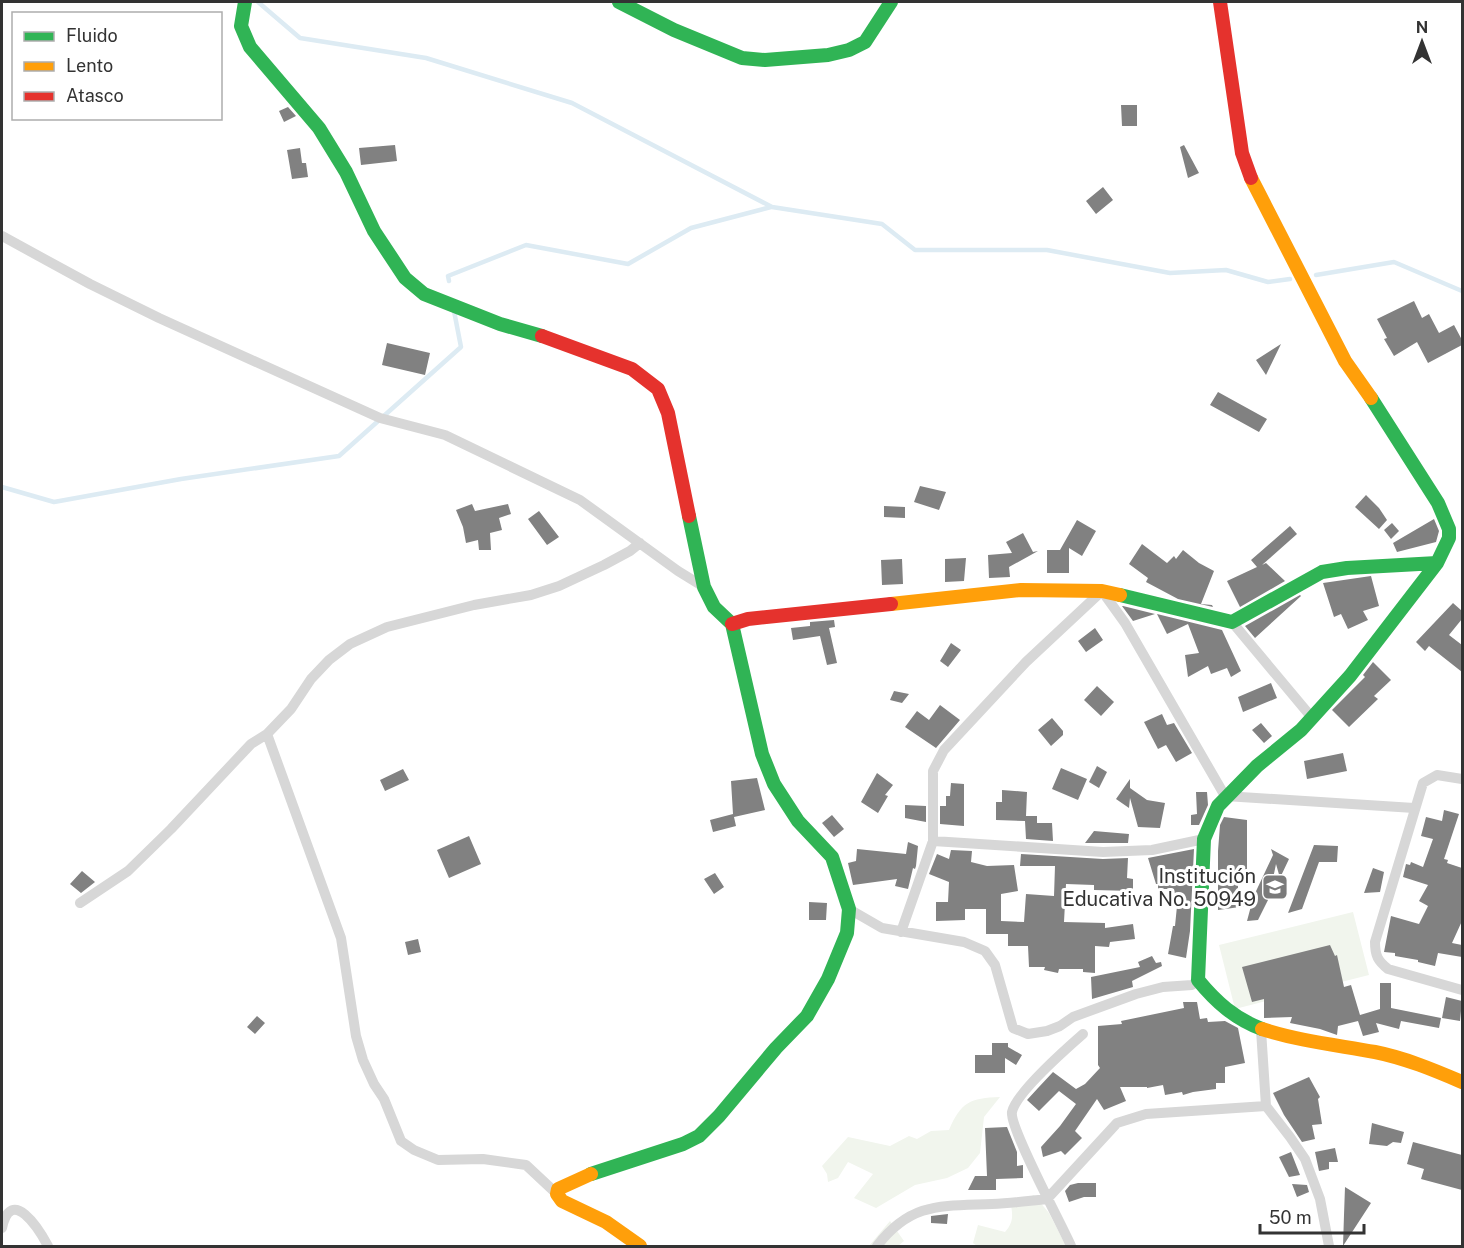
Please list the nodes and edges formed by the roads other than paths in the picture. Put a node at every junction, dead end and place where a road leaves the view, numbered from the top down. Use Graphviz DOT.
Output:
graph roads {
  1 [pos="245,2"];
  2 [pos="619,2"];
  3 [pos="891,2"];
  4 [pos="1220,2"];
  5 [pos="2,236"];
  6 [pos="640,543"];
  7 [pos="1437,563"];
  8 [pos="704,587"];
  9 [pos="1102,591"];
  10 [pos="1232,622"];
  11 [pos="732,624"];
  12 [pos="1313,718"];
  13 [pos="267,734"];
  14 [pos="1462,778"];
  15 [pos="1225,796"];
  16 [pos="1414,808"];
  17 [pos="1204,839"];
  18 [pos="933,841"];
  19 [pos="80,903"];
  20 [pos="849,909"];
  21 [pos="901,932"];
  22 [pos="1198,980"];
  23 [pos="1462,990"];
  24 [pos="1261,1030"];
  25 [pos="1083,1034"];
  26 [pos="1462,1082"];
  27 [pos="1266,1106"];
  28 [pos="557,1194"];
  29 [pos="1047,1199"];
  30 [pos="2,1228"];
  31 [pos="48,1246"];
  32 [pos="640,1246"];
  33 [pos="877,1246"];
  34 [pos="1071,1246"];
  35 [pos="1329,1246"];
  1 -- 8 [label="street"];
  2 -- 3 [label="street"];
  4 -- 7 [label="street"];
  5 -- 6 [label="street"];
  6 -- 8 [label="street"];
  6 -- 13 [label="street"];
  7 -- 10 [label="street"];
  7 -- 12 [label="street"];
  8 -- 11 [label="street"];
  9 -- 10 [label="street"];
  9 -- 11 [label="street"];
  9 -- 15 [label="street"];
  9 -- 18 [label="street"];
  10 -- 12 [label="street"];
  11 -- 20 [label="street"];
  12 -- 15 [label="street"];
  13 -- 19 [label="street"];
  13 -- 28 [label="street"];
  14 -- 16 [label="street"];
  15 -- 16 [label="street"];
  15 -- 17 [label="street"];
  16 -- 23 [label="street"];
  17 -- 18 [label="street"];
  17 -- 22 [label="street"];
  18 -- 21 [label="street"];
  20 -- 21 [label="street"];
  20 -- 28 [label="street"];
  21 -- 22 [label="street"];
  22 -- 24 [label="street"];
  24 -- 26 [label="street"];
  24 -- 27 [label="street"];
  25 -- 29 [label="street"];
  27 -- 29 [label="street"];
  27 -- 35 [label="street"];
  28 -- 32 [label="street"];
  29 -- 33 [label="street"];
  29 -- 34 [label="street"];
  30 -- 31 [label="street"];
}
